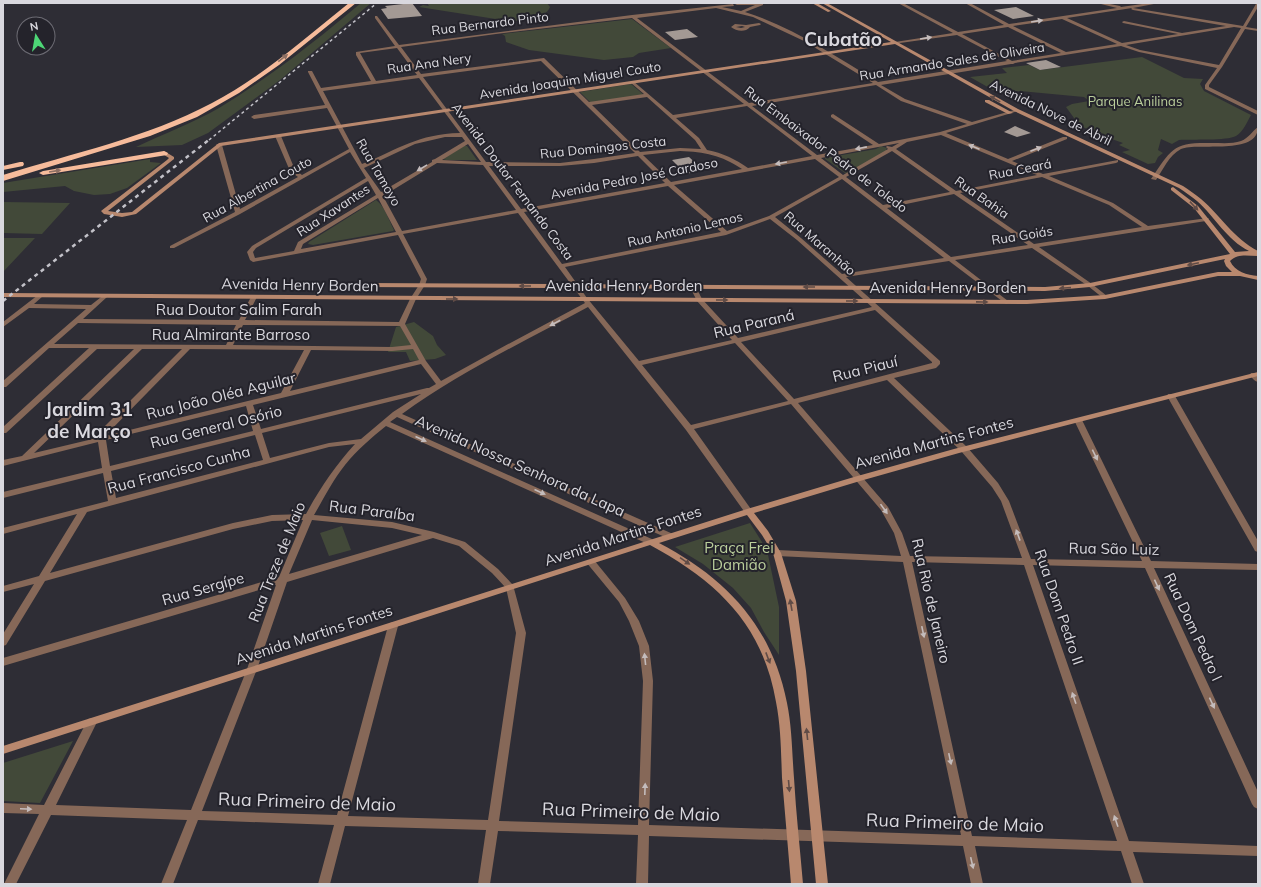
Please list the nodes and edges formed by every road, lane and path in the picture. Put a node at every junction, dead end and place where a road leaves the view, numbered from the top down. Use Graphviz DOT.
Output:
graph roads {
  1 [pos="343,3"];
  2 [pos="353,3"];
  3 [pos="764,3"];
  4 [pos="814,3"];
  5 [pos="824,3"];
  6 [pos="900,3"];
  7 [pos="967,3"];
  8 [pos="1100,3"];
  9 [pos="1157,3"];
  10 [pos="735,4"];
  11 [pos="1258,4"];
  12 [pos="705,8"];
  13 [pos="1125,8"];
  14 [pos="725,9"];
  15 [pos="751,13"];
  16 [pos="632,16"];
  17 [pos="376,17"];
  18 [pos="1062,18"];
  19 [pos="1124,22"];
  20 [pos="759,24"];
  21 [pos="747,26"];
  22 [pos="1008,26"];
  23 [pos="1234,26"];
  24 [pos="1243,28"];
  25 [pos="1258,30"];
  26 [pos="791,33"];
  27 [pos="957,33"];
  28 [pos="1186,34"];
  29 [pos="300,36"];
  30 [pos="895,43"];
  31 [pos="887,44"];
  32 [pos="1123,45"];
  33 [pos="397,46"];
  34 [pos="826,53"];
  35 [pos="1067,54"];
  36 [pos="1013,63"];
  37 [pos="1220,67"];
  38 [pos="705,71"];
  39 [pos="310,72"];
  40 [pos="949,73"];
  41 [pos="250,74"];
  42 [pos="941,74"];
  43 [pos="419,76"];
  44 [pos="374,82"];
  45 [pos="633,82"];
  46 [pos="877,85"];
  47 [pos="319,90"];
  48 [pos="575,91"];
  49 [pos="648,95"];
  50 [pos="589,104"];
  51 [pos="749,105"];
  52 [pos="328,106"];
  53 [pos="445,110"];
  54 [pos="1016,110"];
  55 [pos="1010,113"];
  56 [pos="1258,113"];
  57 [pos="833,116"];
  58 [pos="254,117"];
  59 [pos="673,117"];
  60 [pos="973,124"];
  61 [pos="339,126"];
  62 [pos="1258,129"];
  63 [pos="156,131"];
  64 [pos="941,133"];
  65 [pos="462,135"];
  66 [pos="278,136"];
  67 [pos="1064,138"];
  68 [pos="913,139"];
  69 [pos="468,142"];
  70 [pos="885,144"];
  71 [pos="219,145"];
  72 [pos="876,145"];
  73 [pos="352,149"];
  74 [pos="893,149"];
  75 [pos="705,152"];
  76 [pos="164,153"];
  77 [pos="639,154"];
  78 [pos="816,156"];
  79 [pos="434,161"];
  80 [pos="1007,161"];
  81 [pos="1116,162"];
  82 [pos="484,163"];
  83 [pos="361,167"];
  84 [pos="3,168"];
  85 [pos="746,169"];
  86 [pos="1043,175"];
  87 [pos="302,177"];
  88 [pos="843,177"];
  89 [pos="1155,177"];
  90 [pos="3,178"];
  91 [pos="368,178"];
  92 [pos="3,182"];
  93 [pos="670,184"];
  94 [pos="956,193"];
  95 [pos="379,194"];
  96 [pos="882,207"];
  97 [pos="520,211"];
  98 [pos="238,213"];
  99 [pos="771,217"];
  100 [pos="1206,220"];
  101 [pos="1147,228"];
  102 [pos="400,233"];
  103 [pos="726,233"];
  104 [pos="1033,246"];
  105 [pos="172,247"];
  106 [pos="297,251"];
  107 [pos="1258,254"];
  108 [pos="1232,255"];
  109 [pos="950,259"];
  110 [pos="562,266"];
  111 [pos="1242,274"];
  112 [pos="841,276"];
  113 [pos="1257,279"];
  114 [pos="362,285"];
  115 [pos="422,285"];
  116 [pos="1090,285"];
  117 [pos="576,286"];
  118 [pos="693,287"];
  119 [pos="854,287"];
  120 [pos="989,289"];
  121 [pos="3,295"];
  122 [pos="40,296"];
  123 [pos="105,296"];
  124 [pos="254,297"];
  125 [pos="1105,297"];
  126 [pos="413,299"];
  127 [pos="698,300"];
  128 [pos="587,301"];
  129 [pos="868,301"];
  130 [pos="1006,302"];
  131 [pos="26,306"];
  132 [pos="93,307"];
  133 [pos="877,308"];
  134 [pos="76,321"];
  135 [pos="241,322"];
  136 [pos="402,324"];
  137 [pos="3,325"];
  138 [pos="737,341"];
  139 [pos="48,346"];
  140 [pos="95,347"];
  141 [pos="140,347"];
  142 [pos="188,347"];
  143 [pos="415,347"];
  144 [pos="228,348"];
  145 [pos="309,348"];
  146 [pos="423,361"];
  147 [pos="637,364"];
  148 [pos="1257,376"];
  149 [pos="889,378"];
  150 [pos="3,385"];
  151 [pos="438,386"];
  152 [pos="284,395"];
  153 [pos="1170,396"];
  154 [pos="793,402"];
  155 [pos="249,404"];
  156 [pos="396,414"];
  157 [pos="1078,420"];
  158 [pos="385,423"];
  159 [pos="689,428"];
  160 [pos="3,431"];
  161 [pos="258,431"];
  162 [pos="101,439"];
  163 [pos="363,441"];
  164 [pos="964,450"];
  165 [pos="25,457"];
  166 [pos="267,461"];
  167 [pos="3,463"];
  168 [pos="107,469"];
  169 [pos="860,478"];
  170 [pos="3,495"];
  171 [pos="112,502"];
  172 [pos="84,510"];
  173 [pos="749,512"];
  174 [pos="307,518"];
  175 [pos="3,531"];
  176 [pos="434,534"];
  177 [pos="670,536"];
  178 [pos="651,542"];
  179 [pos="1258,549"];
  180 [pos="777,553"];
  181 [pos="907,559"];
  182 [pos="1027,561"];
  183 [pos="591,562"];
  184 [pos="1148,564"];
  185 [pos="1258,567"];
  186 [pos="43,578"];
  187 [pos="284,580"];
  188 [pos="510,587"];
  189 [pos="3,589"];
  190 [pos="393,626"];
  191 [pos="3,642"];
  192 [pos="3,662"];
  193 [pos="252,670"];
  194 [pos="92,722"];
  195 [pos="3,750"];
  196 [pos="1258,804"];
  197 [pos="3,808"];
  198 [pos="49,810"];
  199 [pos="194,816"];
  200 [pos="342,820"];
  201 [pos="493,825"];
  202 [pos="644,830"];
  203 [pos="793,834"];
  204 [pos="817,835"];
  205 [pos="967,841"];
  206 [pos="1124,846"];
  207 [pos="1258,850"];
  208 [pos="10,884"];
  209 [pos="167,884"];
  210 [pos="324,884"];
  211 [pos="484,884"];
  212 [pos="642,884"];
  213 [pos="797,884"];
  214 [pos="822,884"];
  215 [pos="977,884"];
  216 [pos="1138,884"];
  1 -- 29 [label="highway"];
  63 -- 2 [label="highway, one-way"];
  3 -- 10 [label="street, Rua Bernardo Pinto"];
  3 -- 15 [label="street"];
  4 -- 31 [label="street, Avenida Nove de Abril"];
  5 -- 30 [label="street, Avenida Nove de Abril"];
  6 -- 27 [label="street"];
  7 -- 22 [label="street"];
  8 -- 13 [label="street"];
  9 -- 13 [label="street, Avenida Joaquim Miguel Couto"];
  10 -- 12 [label="street, Rua Bernardo Pinto"];
  10 -- 14 [label="street"];
  10 -- 15 [label="street"];
  11 -- 24 [label="street"];
  12 -- 14 [label="street, Rua Bernardo Pinto"];
  12 -- 16 [label="street, Rua Bernardo Pinto"];
  13 -- 18 [label="street, Avenida Joaquim Miguel Couto"];
  13 -- 23 [label="street"];
  14 -- 15 [label="street, Rua Bernardo Pinto"];
  15 -- 20 [label="street"];
  15 -- 26 [label="street"];
  16 -- 33 [label="street, Rua Bernardo Pinto"];
  16 -- 38 [label="street, Rua Embaixador Pedro de Toledo"];
  17 -- 33 [label="street, Avenida Doutor Fernando Costa"];
  22 -- 18 [label="street, Avenida Joaquim Miguel Couto, one-way"];
  18 -- 32 [label="street"];
  19 -- 28 [label="street"];
  20 -- 21 [label="street"];
  20 -- 26 [label="street"];
  22 -- 27 [label="street, Avenida Joaquim Miguel Couto"];
  22 -- 35 [label="street"];
  23 -- 24 [label="street"];
  23 -- 28 [label="street, Rua Armando Sales de Oliveira"];
  24 -- 25 [label="street"];
  24 -- 37 [label="street"];
  26 -- 34 [label="street"];
  30 -- 27 [label="street, Avenida Joaquim Miguel Couto, one-way"];
  27 -- 36 [label="street"];
  28 -- 32 [label="street, Rua Armando Sales de Oliveira"];
  30 -- 31 [label="street, Avenida Joaquim Miguel Couto"];
  30 -- 40 [label="street, Avenida Nove de Abril"];
  31 -- 34 [label="street, Avenida Joaquim Miguel Couto"];
  31 -- 42 [label="street, Avenida Nove de Abril"];
  32 -- 35 [label="street, Rua Armando Sales de Oliveira"];
  32 -- 37 [label="street"];
  33 -- 43 [label="street, Avenida Doutor Fernando Costa"];
  33 -- 44 [label="street, Rua Bernardo Pinto"];
  34 -- 38 [label="street, Avenida Joaquim Miguel Couto"];
  34 -- 46 [label="street"];
  35 -- 36 [label="street, Rua Armando Sales de Oliveira"];
  36 -- 40 [label="street, Rua Armando Sales de Oliveira"];
  37 -- 56 [label="street"];
  38 -- 45 [label="street, Avenida Joaquim Miguel Couto"];
  38 -- 51 [label="street, Rua Embaixador Pedro de Toledo"];
  39 -- 47 [label="street, Rua Tamoyo"];
  40 -- 42 [label="street, Rua Armando Sales de Oliveira"];
  54 -- 40 [label="street, Avenida Nove de Abril, one-way"];
  41 -- 84 [label="highway"];
  42 -- 46 [label="street, Rua Armando Sales de Oliveira"];
  42 -- 55 [label="street, Avenida Nove de Abril"];
  43 -- 44 [label="street, Rua Ana Nery"];
  43 -- 48 [label="street, Rua Ana Nery"];
  43 -- 53 [label="street, Avenida Doutor Fernando Costa"];
  44 -- 47 [label="street, Rua Ana Nery"];
  45 -- 48 [label="street, Avenida Joaquim Miguel Couto"];
  45 -- 49 [label="street"];
  46 -- 51 [label="street, Rua Armando Sales de Oliveira"];
  46 -- 60 [label="street"];
  47 -- 52 [label="street, Rua Tamoyo"];
  48 -- 50 [label="street"];
  48 -- 53 [label="street, Avenida Joaquim Miguel Couto"];
  49 -- 50 [label="street"];
  49 -- 59 [label="street"];
  50 -- 77 [label="street"];
  51 -- 59 [label="street, Rua Armando Sales de Oliveira"];
  51 -- 78 [label="street, Rua Embaixador Pedro de Toledo"];
  52 -- 58 [label="street"];
  52 -- 61 [label="street, Rua Tamoyo"];
  53 -- 61 [label="street, Avenida Joaquim Miguel Couto"];
  53 -- 65 [label="street, Avenida Doutor Fernando Costa"];
  54 -- 55 [label="street, Avenida Pedro José Cardoso"];
  54 -- 89 [label="street, Avenida Nove de Abril"];
  55 -- 60 [label="street, Avenida Pedro José Cardoso"];
  55 -- 67 [label="street, Avenida Nove de Abril"];
  57 -- 72 [label="street"];
  59 -- 75 [label="street"];
  60 -- 64 [label="street, Avenida Pedro José Cardoso"];
  61 -- 66 [label="street, Avenida Joaquim Miguel Couto"];
  61 -- 73 [label="street, Rua Tamoyo"];
  62 -- 89 [label="street"];
  63 -- 76 [label="highway"];
  63 -- 90 [label="highway"];
  64 -- 68 [label="street, Avenida Pedro José Cardoso"];
  80 -- 64 [label="street, one-way"];
  65 -- 69 [label="street, Avenida Doutor Fernando Costa"];
  65 -- 83 [label="street"];
  66 -- 71 [label="street, Avenida Joaquim Miguel Couto"];
  66 -- 87 [label="street"];
  80 -- 67 [label="street, one-way"];
  67 -- 81 [label="street, Avenida Nove de Abril"];
  68 -- 70 [label="street, Avenida Pedro José Cardoso"];
  68 -- 74 [label="street, Rua Antonio Lemos"];
  69 -- 79 [label="street, Rua Xavantes"];
  69 -- 82 [label="street, Avenida Doutor Fernando Costa"];
  70 -- 72 [label="street, Avenida Pedro José Cardoso"];
  70 -- 74 [label="street, Rua Bahia"];
  71 -- 76 [label="street, Avenida Joaquim Miguel Couto"];
  71 -- 98 [label="street"];
  72 -- 78 [label="street, Avenida Pedro José Cardoso, one-way"];
  73 -- 83 [label="street, Rua Tamoyo"];
  73 -- 87 [label="street, Rua Albertina Couto"];
  74 -- 88 [label="street, Rua Antonio Lemos"];
  74 -- 94 [label="street, Rua Bahia"];
  75 -- 77 [label="street, Rua Domingos Costa"];
  75 -- 85 [label="street, Rua Domingos Costa"];
  92 -- 76 [label="highway, one-way"];
  77 -- 82 [label="street, Rua Domingos Costa"];
  77 -- 93 [label="street"];
  78 -- 85 [label="street, Avenida Pedro José Cardoso, one-way"];
  78 -- 88 [label="street, Rua Embaixador Pedro de Toledo"];
  79 -- 82 [label="street, Rua Domingos Costa"];
  79 -- 95 [label="street, Rua Xavantes, one-way"];
  80 -- 86 [label="street"];
  81 -- 86 [label="street, Rua Ceará"];
  81 -- 89 [label="street, Avenida Nove de Abril"];
  82 -- 97 [label="street, Avenida Doutor Fernando Costa"];
  83 -- 91 [label="street, Rua Tamoyo"];
  85 -- 93 [label="street, Avenida Pedro José Cardoso"];
  86 -- 94 [label="street, Rua Ceará"];
  86 -- 101 [label="street"];
  87 -- 98 [label="street, Rua Albertina Couto"];
  88 -- 96 [label="street, Rua Embaixador Pedro de Toledo"];
  88 -- 99 [label="street, Rua Antonio Lemos"];
  89 -- 100 [label="street, Avenida Nove de Abril, one-way"];
  89 -- 107 [label="street, Avenida Nove de Abril"];
  91 -- 95 [label="street, Rua Tamoyo"];
  91 -- 106 [label="street, Avenida Pedro José Cardoso"];
  93 -- 97 [label="street, Avenida Pedro José Cardoso"];
  93 -- 103 [label="street"];
  94 -- 96 [label="street, Rua Ceará"];
  94 -- 104 [label="street, Rua Bahia"];
  95 -- 102 [label="street, Rua Tamoyo"];
  95 -- 106 [label="street, Rua Xavantes"];
  96 -- 109 [label="street, Rua Embaixador Pedro de Toledo"];
  97 -- 102 [label="street, Avenida Pedro José Cardoso"];
  97 -- 110 [label="street, Avenida Doutor Fernando Costa"];
  98 -- 105 [label="street, Rua Albertina Couto"];
  99 -- 103 [label="street, Rua Antonio Lemos"];
  99 -- 112 [label="street, Rua Maranhão"];
  100 -- 101 [label="street, Rua Goiás"];
  100 -- 108 [label="street, Avenida Nove de Abril"];
  101 -- 104 [label="street, Rua Goiás"];
  102 -- 106 [label="street, Avenida Pedro José Cardoso"];
  102 -- 115 [label="street, Rua Tamoyo"];
  103 -- 110 [label="street, Rua Antonio Lemos"];
  104 -- 109 [label="street, Rua Goiás"];
  104 -- 116 [label="street, Rua Bahia"];
  107 -- 108 [label="street, Avenida Henry Borden"];
  108 -- 111 [label="street, Avenida Nove de Abril"];
  108 -- 116 [label="street, Avenida Henry Borden, one-way"];
  109 -- 112 [label="street, Rua Goiás"];
  109 -- 120 [label="street, Rua Embaixador Pedro de Toledo"];
  110 -- 117 [label="street, Avenida Doutor Fernando Costa"];
  111 -- 113 [label="street"];
  111 -- 125 [label="street, Avenida Henry Borden"];
  112 -- 119 [label="street, Rua Maranhão"];
  114 -- 115 [label="street, Avenida Henry Borden"];
  117 -- 115 [label="street, Avenida Henry Borden, one-way"];
  115 -- 126 [label="street"];
  116 -- 120 [label="street, Avenida Henry Borden, one-way"];
  116 -- 125 [label="street, Rua Bahia"];
  117 -- 118 [label="street, Avenida Henry Borden"];
  117 -- 128 [label="street, Avenida Doutor Fernando Costa"];
  119 -- 118 [label="street, Avenida Henry Borden, one-way"];
  118 -- 127 [label="street"];
  119 -- 120 [label="street, Avenida Henry Borden"];
  119 -- 129 [label="street, Rua Piauí"];
  120 -- 130 [label="street, Rua Embaixador Pedro de Toledo"];
  121 -- 122 [label="street, Avenida Henry Borden"];
  122 -- 123 [label="street, Avenida Henry Borden"];
  122 -- 131 [label="street"];
  123 -- 124 [label="street, Avenida Henry Borden"];
  123 -- 132 [label="street"];
  124 -- 126 [label="street, Avenida Henry Borden"];
  124 -- 135 [label="street"];
  125 -- 130 [label="street, Avenida Henry Borden"];
  126 -- 128 [label="street, Avenida Henry Borden, one-way"];
  126 -- 136 [label="street"];
  127 -- 128 [label="street, Avenida Henry Borden"];
  127 -- 129 [label="street, Avenida Henry Borden, one-way"];
  127 -- 138 [label="street, Rua Rio de Janeiro"];
  128 -- 147 [label="street, Avenida Doutor Fernando Costa"];
  128 -- 151 [label="street, Rua Treze de Maio, one-way"];
  129 -- 130 [label="street, Avenida Henry Borden, one-way"];
  129 -- 133 [label="street, Rua Piauí"];
  131 -- 132 [label="street"];
  131 -- 137 [label="street"];
  132 -- 134 [label="street"];
  133 -- 138 [label="street, Rua Paraná"];
  133 -- 149 [label="street, Rua Piauí"];
  134 -- 135 [label="street, Rua Doutor Salim Farah"];
  134 -- 139 [label="street"];
  135 -- 136 [label="street, Rua Doutor Salim Farah"];
  135 -- 144 [label="street"];
  136 -- 143 [label="street"];
  138 -- 147 [label="street, Rua Paraná"];
  138 -- 154 [label="street, Rua Rio de Janeiro"];
  139 -- 140 [label="street, Rua Almirante Barroso"];
  139 -- 150 [label="street"];
  140 -- 141 [label="street, Rua Almirante Barroso"];
  140 -- 160 [label="street"];
  141 -- 142 [label="street, Rua Almirante Barroso"];
  141 -- 165 [label="street"];
  142 -- 144 [label="street, Rua Almirante Barroso"];
  142 -- 162 [label="street"];
  143 -- 145 [label="street, Rua Almirante Barroso"];
  143 -- 146 [label="street"];
  144 -- 145 [label="street, Rua Almirante Barroso"];
  145 -- 152 [label="street"];
  146 -- 151 [label="street"];
  146 -- 152 [label="street, Rua João Oléa Aguilar"];
  147 -- 159 [label="street, Avenida Doutor Fernando Costa"];
  148 -- 153 [label="street, Avenida Martins Fontes"];
  149 -- 154 [label="street, Rua Piauí"];
  149 -- 164 [label="street, Rua Dom Pedro II"];
  151 -- 156 [label="street, Rua Treze de Maio"];
  151 -- 161 [label="street, Rua General Osório"];
  152 -- 155 [label="street, Rua João Oléa Aguilar"];
  153 -- 157 [label="street, Avenida Martins Fontes"];
  153 -- 179 [label="street"];
  154 -- 159 [label="street, Rua Piauí"];
  154 -- 169 [label="street, Rua Rio de Janeiro"];
  155 -- 161 [label="street"];
  155 -- 162 [label="street, Rua João Oléa Aguilar"];
  156 -- 158 [label="street, Rua Treze de Maio"];
  156 -- 177 [label="street, Avenida Nossa Senhora da Lapa"];
  157 -- 164 [label="street, Avenida Martins Fontes"];
  157 -- 184 [label="street, Rua Dom Pedro I, one-way"];
  158 -- 163 [label="street, Rua Treze de Maio"];
  158 -- 178 [label="street, Avenida Nossa Senhora da Lapa, one-way"];
  159 -- 173 [label="street, Avenida Doutor Fernando Costa"];
  161 -- 166 [label="street"];
  161 -- 168 [label="street, Rua General Osório"];
  162 -- 165 [label="street, Rua João Oléa Aguilar"];
  162 -- 168 [label="street"];
  163 -- 166 [label="street, Rua Francisco Cunha"];
  163 -- 174 [label="street, Rua Treze de Maio"];
  164 -- 169 [label="street, Avenida Martins Fontes"];
  182 -- 164 [label="street, Rua Dom Pedro II, one-way"];
  165 -- 167 [label="street, Rua João Oléa Aguilar"];
  166 -- 171 [label="street, Rua Francisco Cunha"];
  168 -- 170 [label="street, Rua General Osório"];
  168 -- 171 [label="street"];
  169 -- 173 [label="street, Avenida Martins Fontes"];
  169 -- 181 [label="street, Rua Rio de Janeiro, one-way"];
  171 -- 172 [label="street, Rua Francisco Cunha"];
  172 -- 175 [label="street, Rua Francisco Cunha"];
  172 -- 186 [label="street"];
  173 -- 177 [label="street, Avenida Martins Fontes"];
  173 -- 180 [label="street"];
  174 -- 176 [label="street, Rua Paraíba"];
  174 -- 186 [label="street, Rua Paraíba"];
  174 -- 187 [label="street, Rua Treze de Maio"];
  176 -- 187 [label="street, Rua Sergípe"];
  176 -- 188 [label="street, Rua Paraíba"];
  177 -- 178 [label="street, Avenida Martins Fontes"];
  178 -- 183 [label="street, Avenida Martins Fontes"];
  178 -- 203 [label="street, Avenida Nossa Senhora da Lapa, one-way"];
  180 -- 181 [label="street, Rua São Luiz"];
  204 -- 180 [label="street, one-way"];
  181 -- 182 [label="street, Rua São Luiz"];
  181 -- 205 [label="street, Rua Rio de Janeiro, one-way"];
  182 -- 184 [label="street, Rua São Luiz"];
  206 -- 182 [label="street, Rua Dom Pedro II, one-way"];
  183 -- 188 [label="street, Avenida Martins Fontes"];
  202 -- 183 [label="street, one-way"];
  184 -- 185 [label="street, Rua São Luiz"];
  184 -- 196 [label="street, Rua Dom Pedro I, one-way"];
  186 -- 189 [label="street, Rua Paraíba"];
  186 -- 191 [label="street"];
  187 -- 192 [label="street, Rua Sergípe"];
  187 -- 193 [label="street, Rua Treze de Maio"];
  188 -- 190 [label="street, Avenida Martins Fontes"];
  188 -- 201 [label="street, Rua Paraíba"];
  190 -- 193 [label="street, Avenida Martins Fontes"];
  190 -- 200 [label="street"];
  193 -- 194 [label="street, Avenida Martins Fontes"];
  193 -- 199 [label="street, Rua Treze de Maio"];
  194 -- 195 [label="street, Avenida Martins Fontes"];
  194 -- 198 [label="street"];
  197 -- 198 [label="street, Rua Primeiro de Maio, one-way"];
  198 -- 199 [label="street, Rua Primeiro de Maio"];
  198 -- 208 [label="street"];
  199 -- 200 [label="street, Rua Primeiro de Maio"];
  199 -- 209 [label="street, Rua Treze de Maio"];
  200 -- 201 [label="street, Rua Primeiro de Maio"];
  200 -- 210 [label="street"];
  201 -- 202 [label="street, Rua Primeiro de Maio"];
  201 -- 211 [label="street, Rua Paraíba"];
  202 -- 203 [label="street, Rua Primeiro de Maio"];
  202 -- 212 [label="street"];
  203 -- 204 [label="street, Rua Primeiro de Maio"];
  203 -- 213 [label="street, Avenida Nossa Senhora da Lapa"];
  204 -- 205 [label="street, Rua Primeiro de Maio"];
  204 -- 214 [label="street"];
  205 -- 206 [label="street, Rua Primeiro de Maio"];
  205 -- 215 [label="street, Rua Rio de Janeiro, one-way"];
  206 -- 207 [label="street, Rua Primeiro de Maio"];
  206 -- 216 [label="street, Rua Dom Pedro II"];
}
